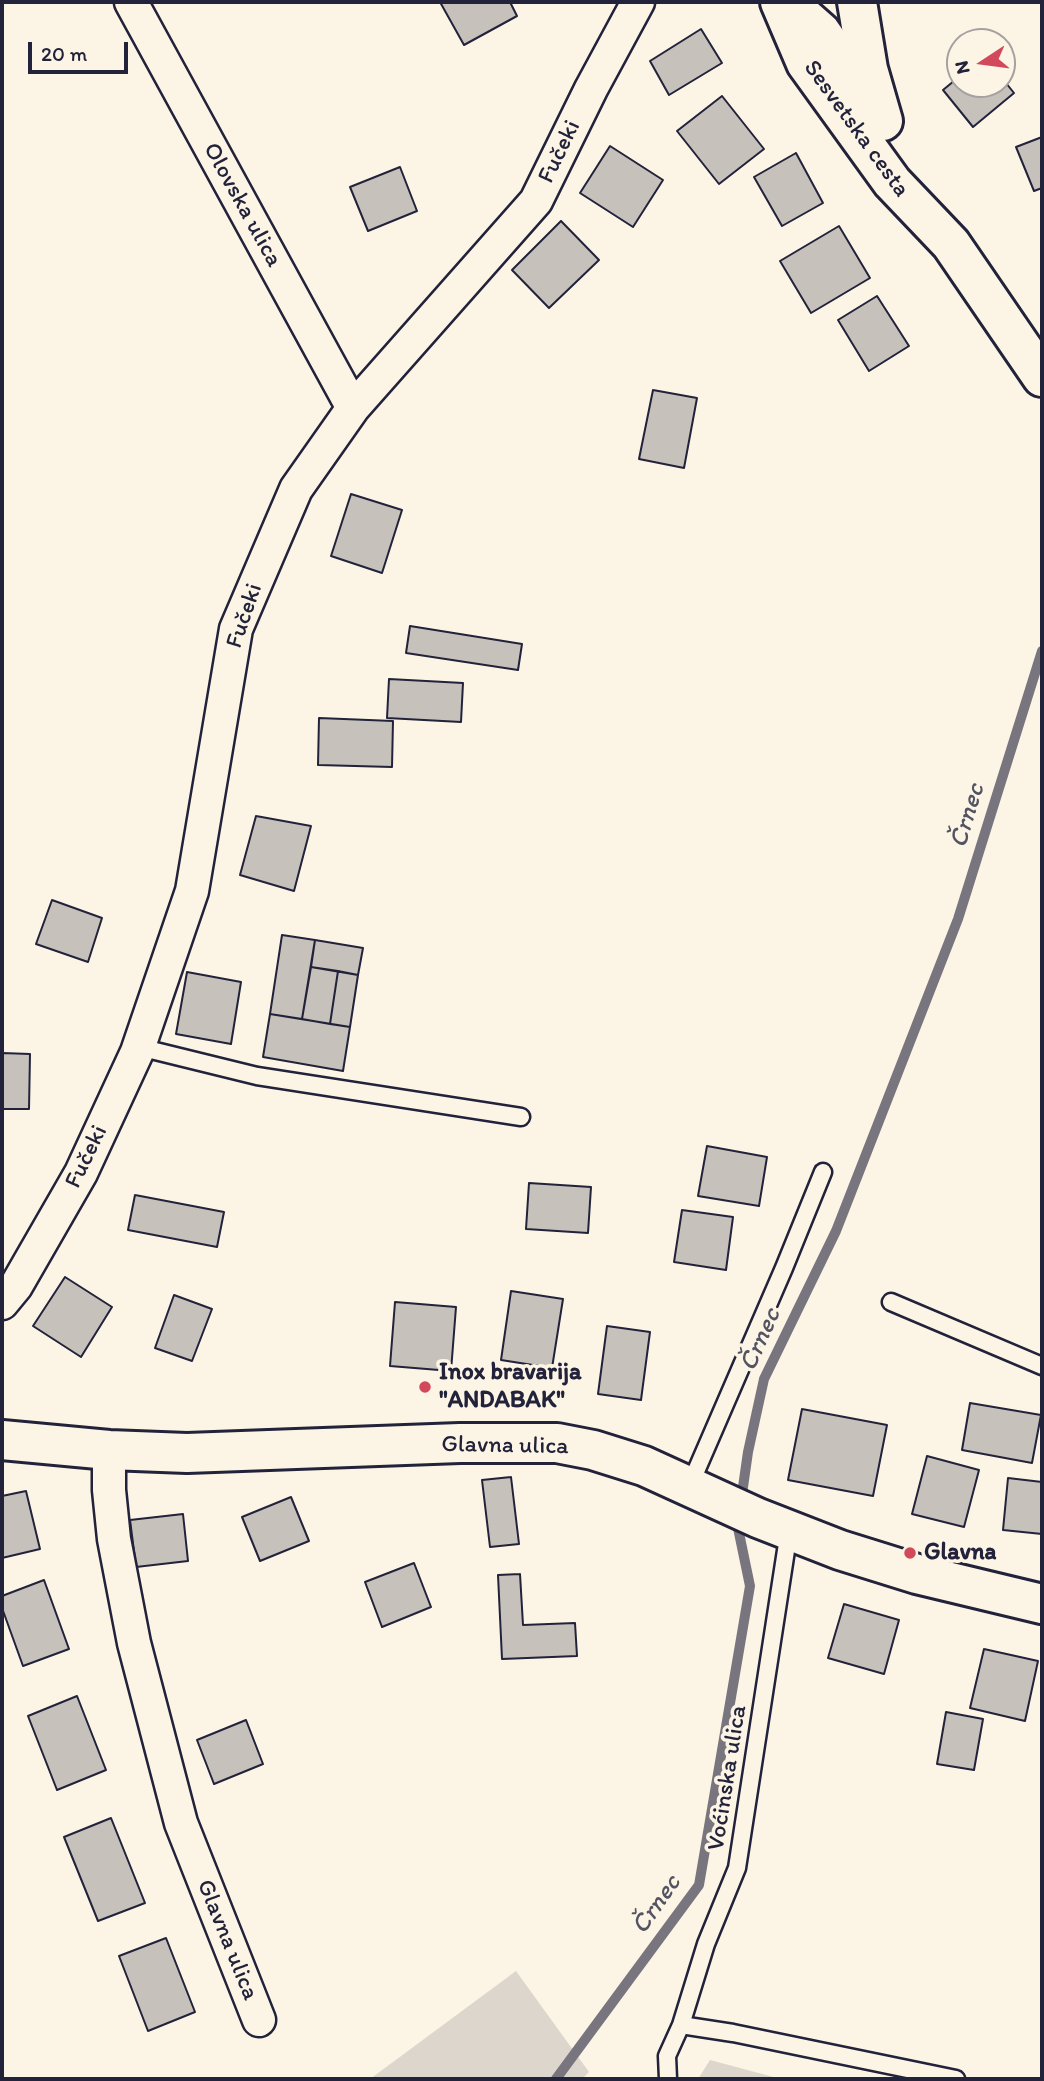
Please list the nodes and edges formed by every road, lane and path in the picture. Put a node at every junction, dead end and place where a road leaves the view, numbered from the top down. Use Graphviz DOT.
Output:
graph roads {
  1 [pos="131,2"];
  2 [pos="638,2"];
  3 [pos="780,2"];
  4 [pos="787,2"];
  5 [pos="857,2"];
  6 [pos="883,121"];
  7 [pos="951,244"];
  8 [pos="1042,377"];
  9 [pos="353,408"];
  10 [pos="139,1047"];
  11 [pos="521,1117"];
  12 [pos="823,1172"];
  13 [pos="891,1301"];
  14 [pos="2,1303"];
  15 [pos="1042,1366"];
  16 [pos="2,1440"];
  17 [pos="109,1450"];
  18 [pos="705,1493"];
  19 [pos="774,1524"];
  20 [pos="1042,1604"];
  21 [pos="259,2020"];
  22 [pos="681,2025"];
  23 [pos="668,2079"];
  24 [pos="956,2079"];
  1 -- 9 [label="street, Olovska ulica"];
  2 -- 9 [label="street, Fučeki"];
  3 -- 7 [label="main road, Sesvetska cesta"];
  4 -- 6 [label="main road, Sesvetska cesta"];
  5 -- 6 [label="main road"];
  6 -- 7 [label="main road, Sesvetska cesta"];
  7 -- 8 [label="main road, Sesvetska cesta"];
  9 -- 10 [label="street, Fučeki"];
  10 -- 11 [label="lane"];
  10 -- 14 [label="street, Fučeki"];
  12 -- 18 [label="lane"];
  13 -- 15 [label="lane"];
  16 -- 17 [label="main road, Glavna ulica"];
  17 -- 18 [label="main road, Glavna ulica"];
  17 -- 21 [label="street, Glavna ulica"];
  18 -- 19 [label="main road, Glavna ulica"];
  19 -- 20 [label="main road, Glavna ulica"];
  19 -- 22 [label="lane, Voćinska ulica"];
  22 -- 23 [label="lane, Voćinska ulica"];
  22 -- 24 [label="lane"];
}
